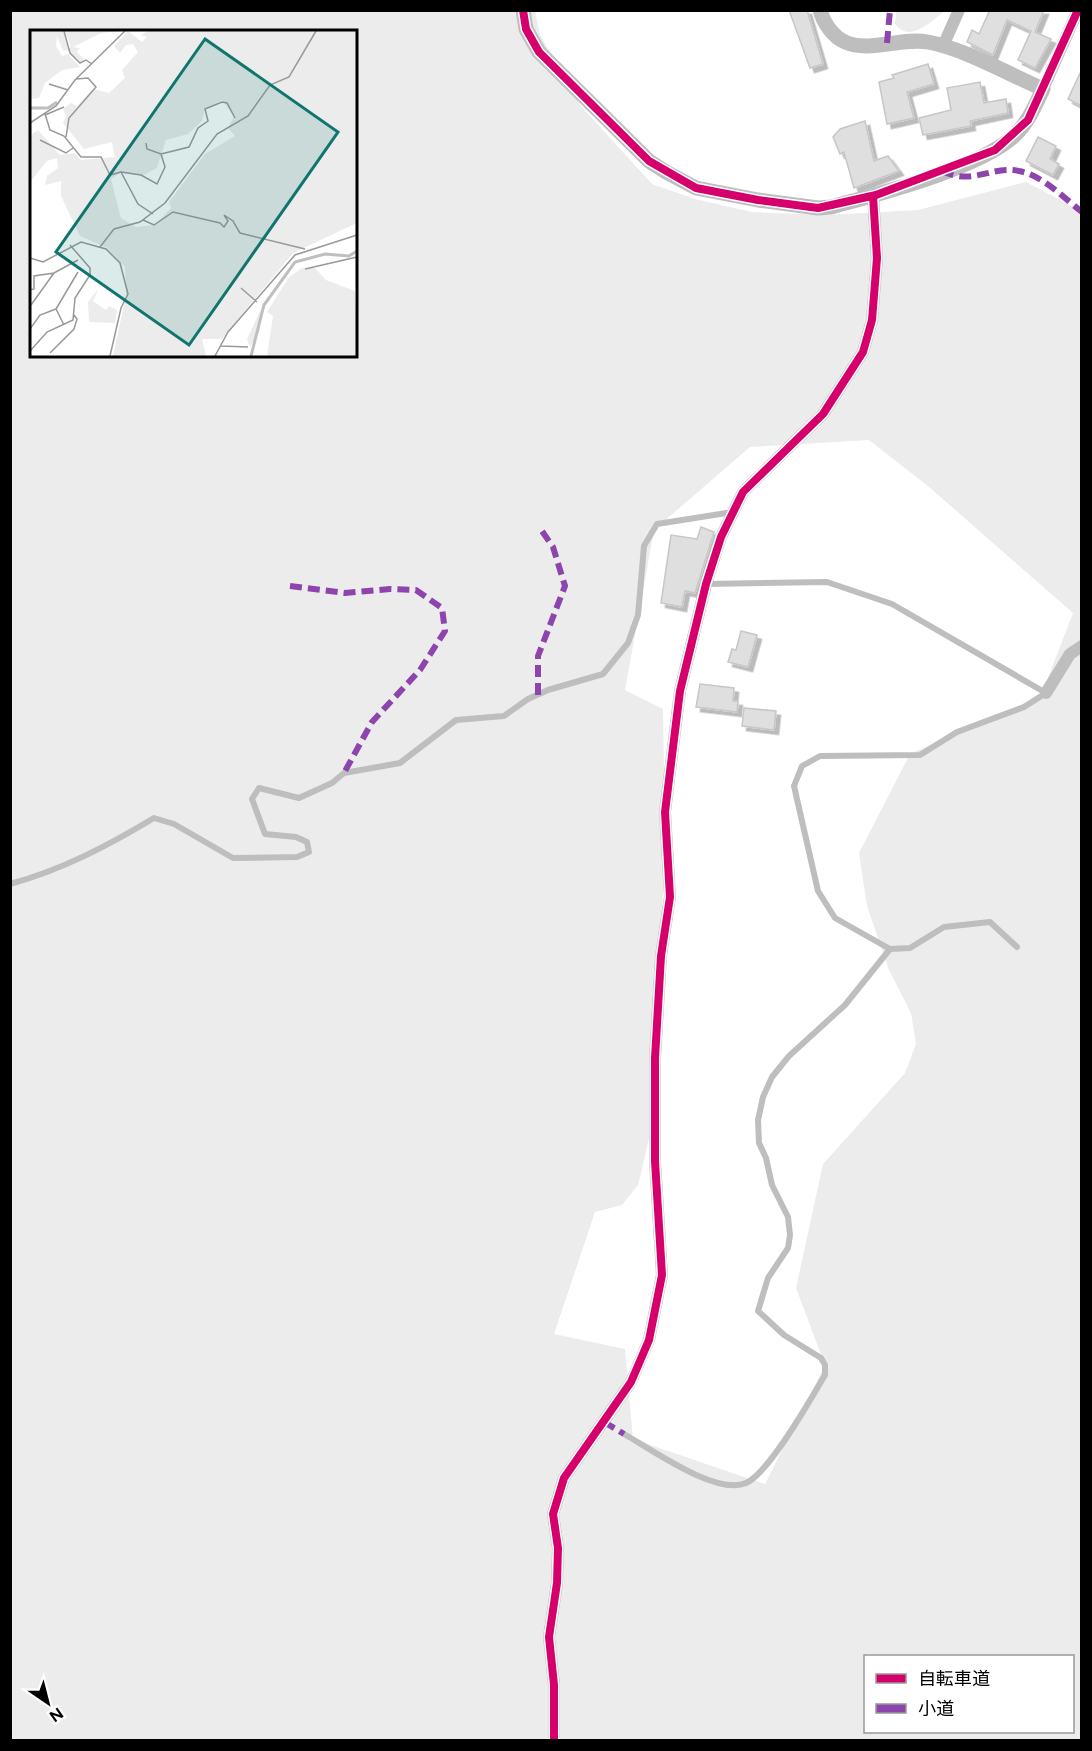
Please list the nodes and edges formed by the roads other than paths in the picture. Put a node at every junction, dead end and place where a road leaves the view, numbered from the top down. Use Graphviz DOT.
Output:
graph roads {
  1 [pos="523,10"];
  2 [pos="820,10"];
  3 [pos="959,10"];
  4 [pos="1078,10"];
  5 [pos="943,45"];
  6 [pos="1043,89"];
  7 [pos="873,196"];
  8 [pos="733,512"];
  9 [pos="706,584"];
  10 [pos="1082,646"];
  11 [pos="1046,693"];
  12 [pos="10,884"];
  13 [pos="1017,947"];
  14 [pos="890,949"];
  15 [pos="624,1434"];
  16 [pos="554,1740"];
  1 -- 7 [label="street"];
  2 -- 5 [label="street"];
  3 -- 5 [label="street"];
  4 -- 6 [label="street"];
  5 -- 6 [label="street"];
  6 -- 7 [label="street"];
  7 -- 8 [label="street"];
  8 -- 9 [label="street"];
  8 -- 12 [label="lane"];
  9 -- 11 [label="lane"];
  9 -- 16 [label="street"];
  10 -- 11 [label="street"];
  11 -- 14 [label="lane"];
  13 -- 14 [label="lane"];
  14 -- 15 [label="lane"];
}
